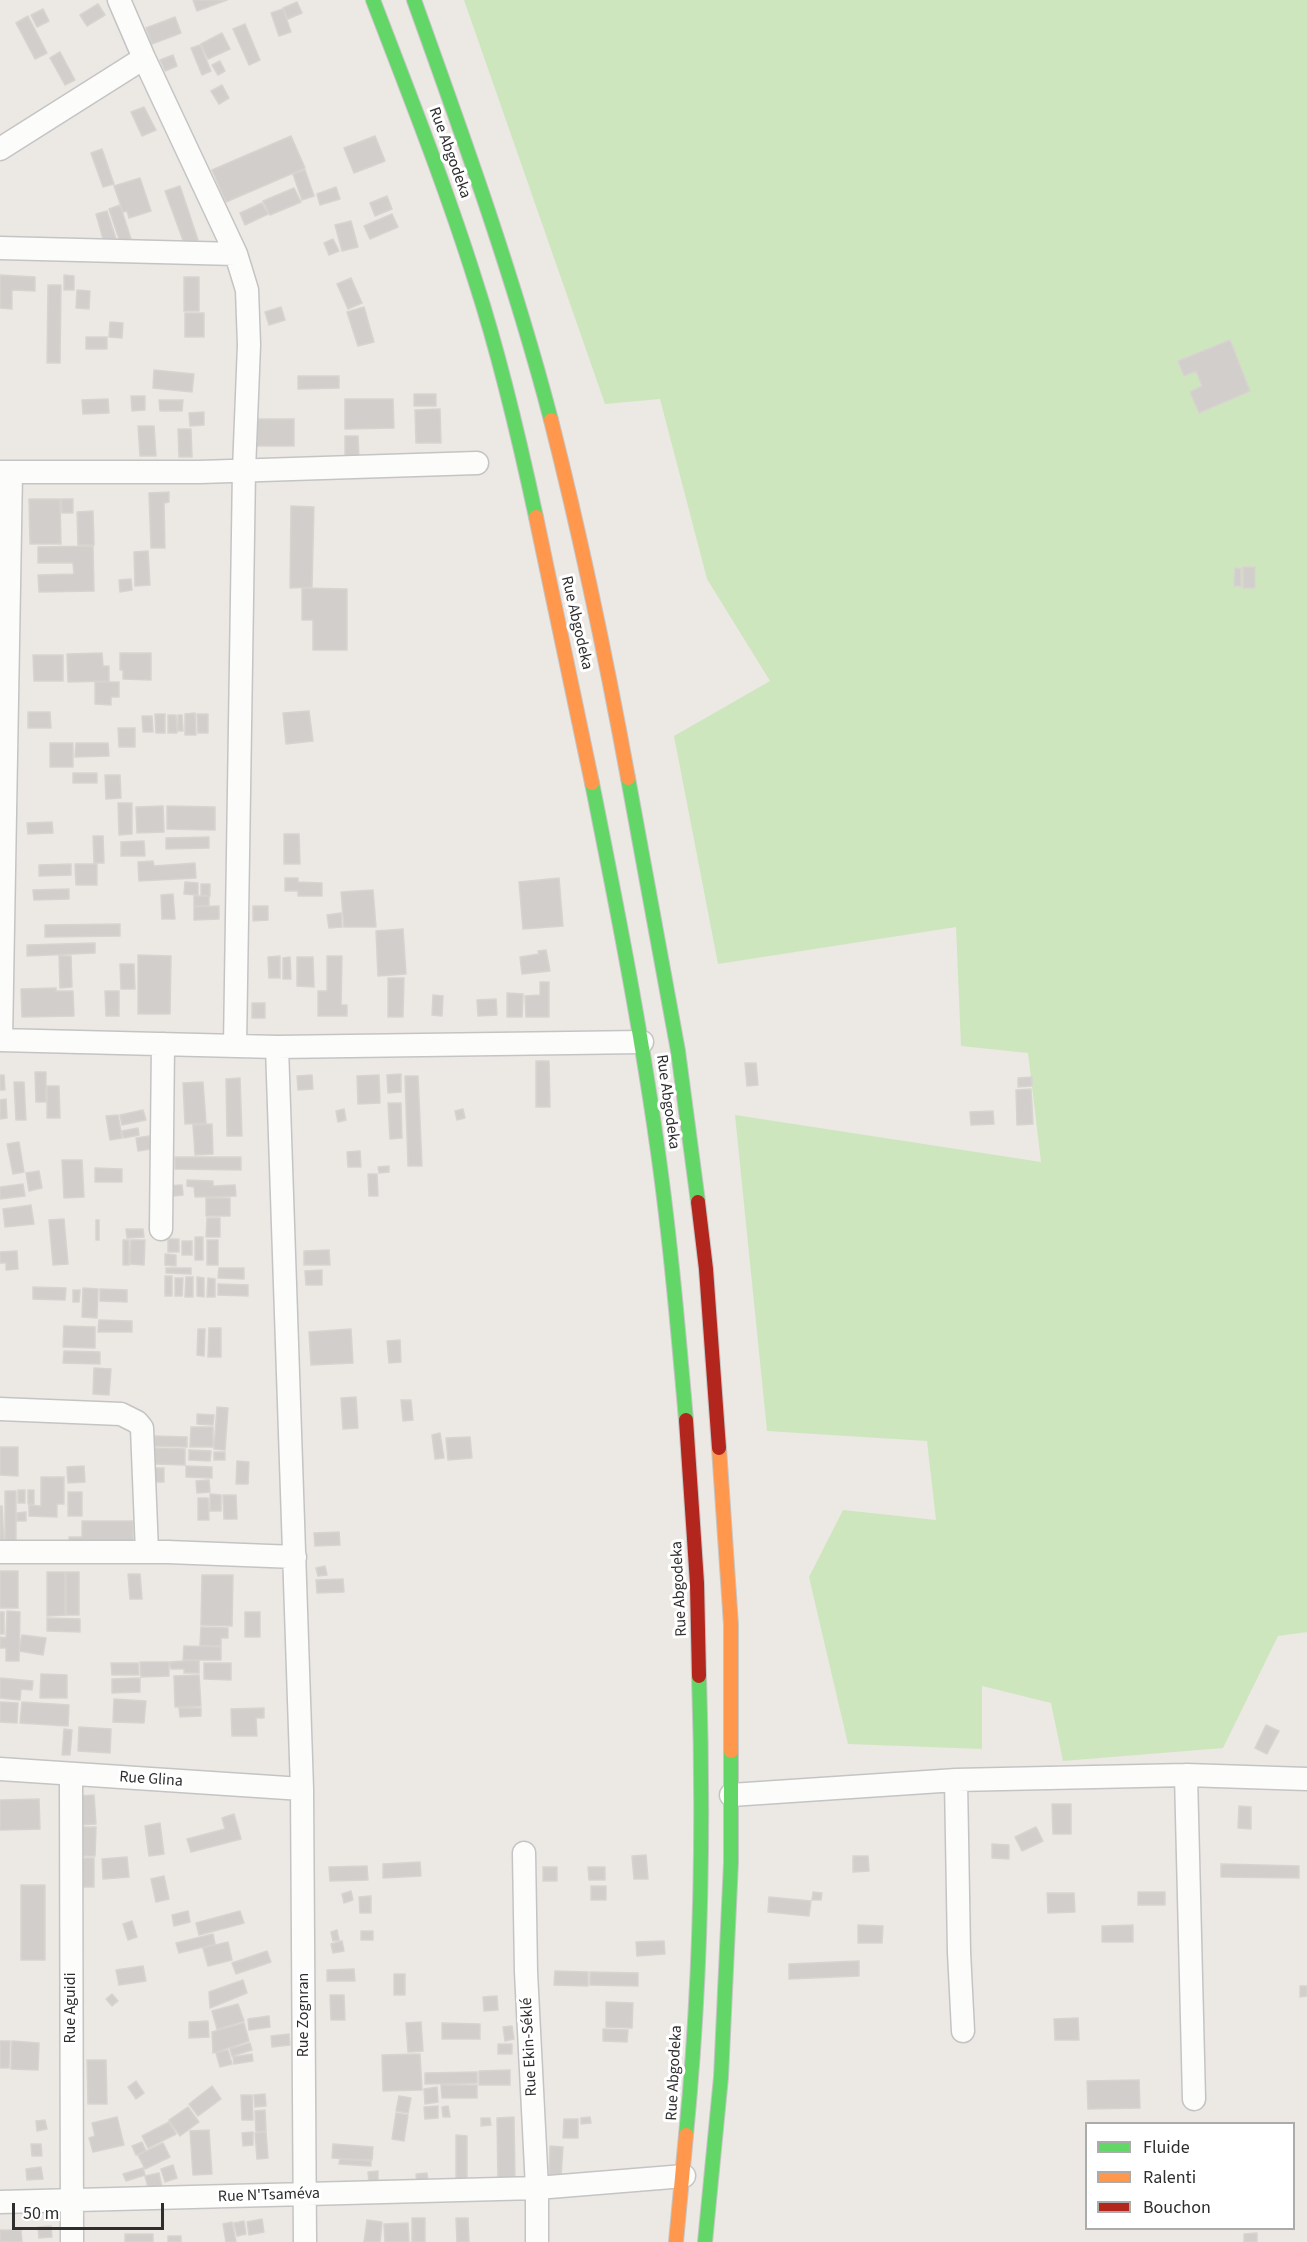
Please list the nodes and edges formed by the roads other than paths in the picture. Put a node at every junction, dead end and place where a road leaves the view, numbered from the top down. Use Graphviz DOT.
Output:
graph roads {
  1 [pos="119,0"];
  2 [pos="373,0"];
  3 [pos="414,0"];
  4 [pos="144,58"];
  5 [pos="0,149"];
  6 [pos="0,249"];
  7 [pos="236,254"];
  8 [pos="477,463"];
  9 [pos="244,470"];
  10 [pos="5,472"];
  11 [pos="1,1040"];
  12 [pos="642,1042"];
  13 [pos="163,1044"];
  14 [pos="236,1046"];
  15 [pos="277,1047"];
  16 [pos="161,1229"];
  17 [pos="0,1409"];
  18 [pos="0,1552"];
  19 [pos="147,1552"];
  20 [pos="295,1557"];
  21 [pos="0,1769"];
  22 [pos="71,1774"];
  23 [pos="1186,1775"];
  24 [pos="1307,1779"];
  25 [pos="956,1780"];
  26 [pos="302,1789"];
  27 [pos="731,1795"];
  28 [pos="524,1853"];
  29 [pos="963,2031"];
  30 [pos="1194,2099"];
  31 [pos="684,2176"];
  32 [pos="537,2188"];
  33 [pos="305,2195"];
  34 [pos="0,2202"];
  35 [pos="71,2202"];
  36 [pos="72,2242"];
  37 [pos="305,2242"];
  38 [pos="537,2242"];
  39 [pos="676,2242"];
  40 [pos="705,2242"];
  1 -- 4 [label="street"];
  2 -- 12 [label="main road, Rue Abgodeka"];
  3 -- 27 [label="main road, Rue Abgodeka"];
  4 -- 5 [label="street"];
  4 -- 7 [label="street"];
  6 -- 7 [label="street"];
  7 -- 9 [label="street"];
  8 -- 9 [label="street"];
  9 -- 10 [label="street"];
  9 -- 14 [label="street"];
  10 -- 11 [label="street"];
  11 -- 13 [label="street"];
  12 -- 15 [label="street"];
  12 -- 31 [label="main road, Rue Abgodeka"];
  13 -- 14 [label="street"];
  13 -- 16 [label="street"];
  14 -- 15 [label="street"];
  15 -- 20 [label="street, Rue Zognran"];
  17 -- 19 [label="street"];
  18 -- 19 [label="street"];
  19 -- 20 [label="street"];
  20 -- 26 [label="street, Rue Zognran"];
  21 -- 22 [label="street, Rue Glina"];
  22 -- 26 [label="street, Rue Glina"];
  22 -- 35 [label="street, Rue Aguidi"];
  23 -- 24 [label="street"];
  23 -- 25 [label="street"];
  23 -- 30 [label="street"];
  25 -- 27 [label="street"];
  25 -- 29 [label="street"];
  26 -- 33 [label="street, Rue Zognran"];
  27 -- 40 [label="main road, Rue Abgodeka"];
  28 -- 32 [label="street, Rue Ekin-Séklé"];
  31 -- 32 [label="street, Rue N'Tsaméva"];
  31 -- 39 [label="main road, Rue Abgodeka"];
  32 -- 33 [label="street, Rue N'Tsaméva"];
  32 -- 38 [label="street, Rue Ekin-Séklé"];
  33 -- 35 [label="street, Rue N'Tsaméva"];
  33 -- 37 [label="street, Rue Zognran"];
  34 -- 35 [label="street, Rue N'Tsaméva"];
  35 -- 36 [label="street, Rue Aguidi"];
}
